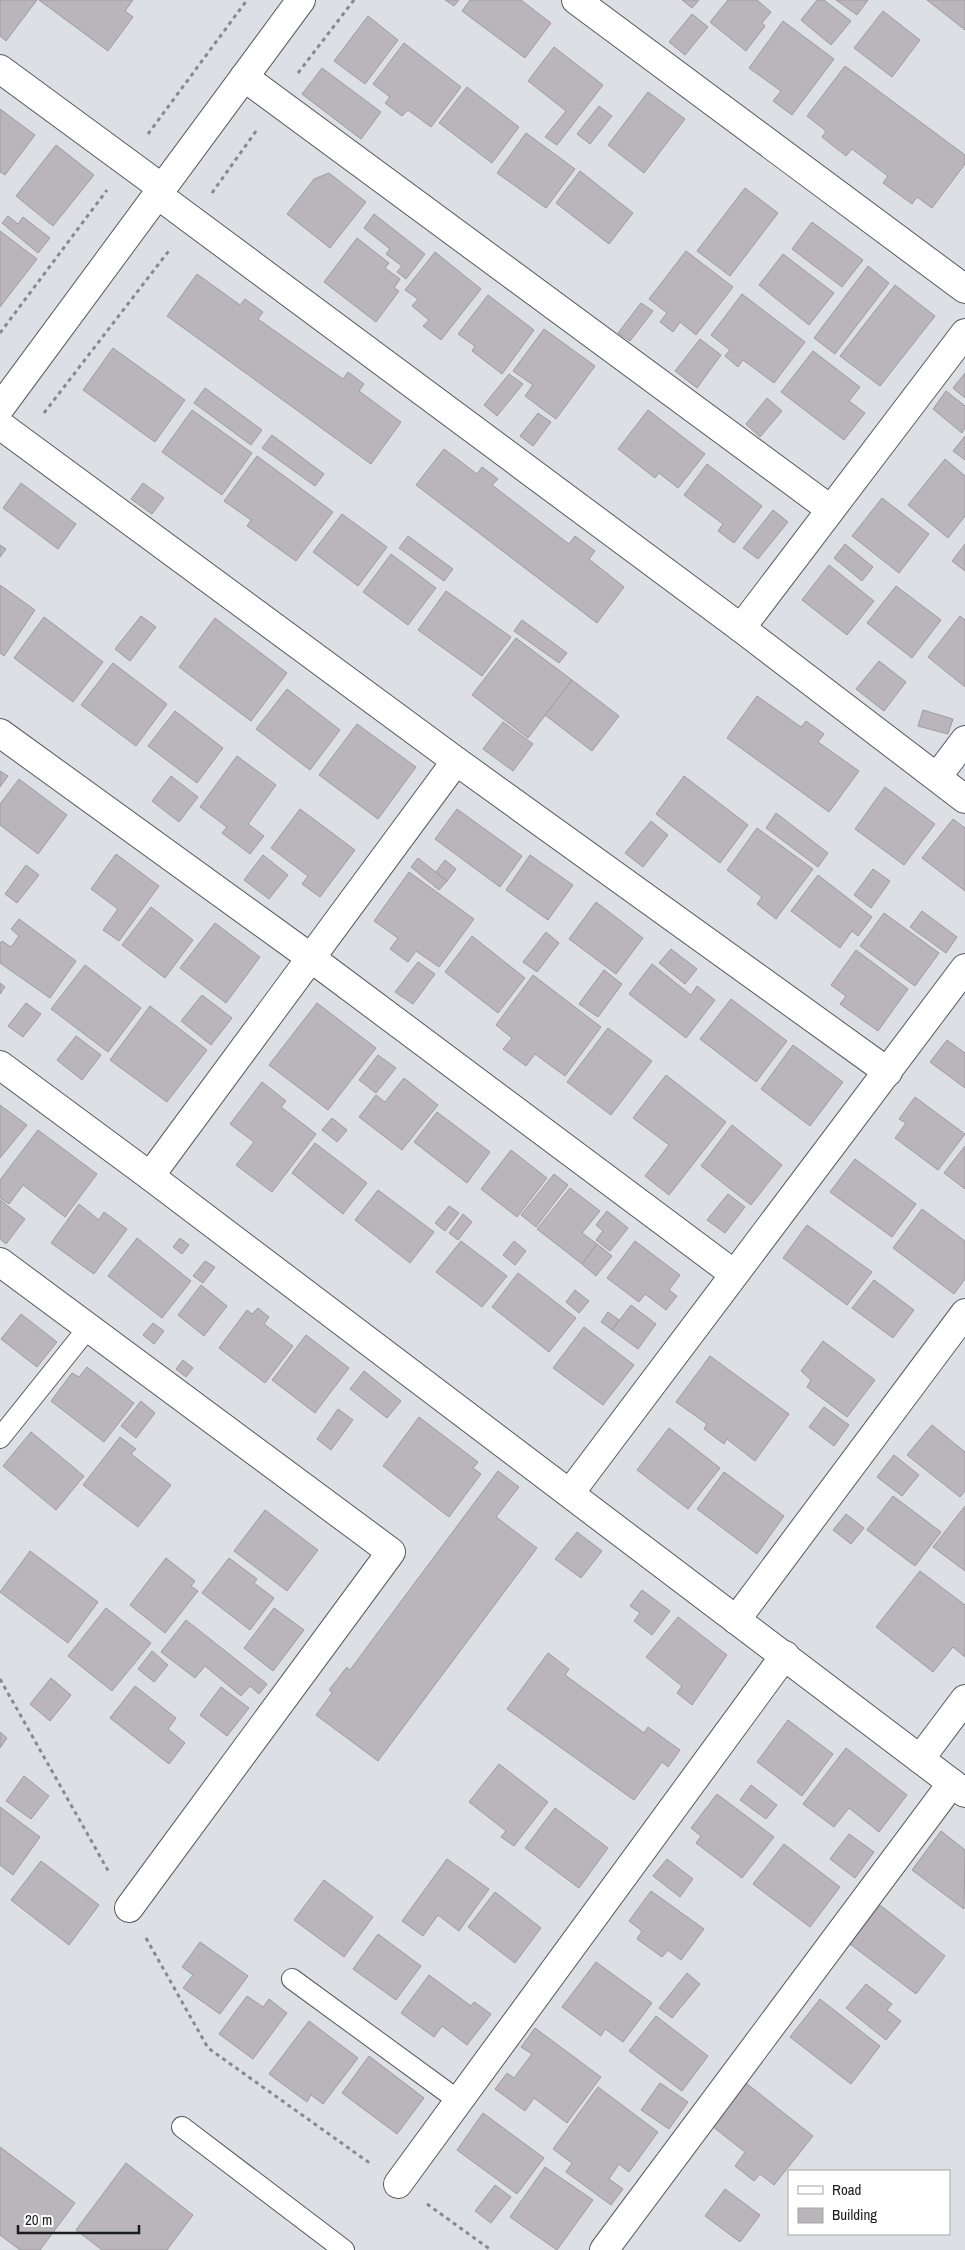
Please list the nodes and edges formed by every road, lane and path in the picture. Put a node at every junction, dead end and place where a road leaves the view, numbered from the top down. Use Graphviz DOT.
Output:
graph roads {
  1 [pos="301,0"];
  2 [pos="576,0"];
  3 [pos="0,69"];
  4 [pos="244,77"];
  5 [pos="160,191"];
  6 [pos="965,289"];
  7 [pos="965,333"];
  8 [pos="1,410"];
  9 [pos="830,509"];
  10 [pos="740,628"];
  11 [pos="0,734"];
  12 [pos="965,740"];
  13 [pos="456,761"];
  14 [pos="936,778"];
  15 [pos="965,799"];
  16 [pos="311,958"];
  17 [pos="960,985"];
  18 [pos="0,1065"];
  19 [pos="888,1072"];
  20 [pos="150,1176"];
  21 [pos="0,1262"];
  22 [pos="734,1274"];
  23 [pos="965,1313"];
  24 [pos="88,1328"];
  25 [pos="0,1438"];
  26 [pos="570,1493"];
  27 [pos="736,1620"];
  28 [pos="785,1655"];
  29 [pos="0,1679"];
  30 [pos="965,1699"];
  31 [pos="920,1759"];
  32 [pos="959,1788"];
  33 [pos="129,1908"];
  34 [pos="292,1979"];
  35 [pos="458,2101"];
  36 [pos="182,2128"];
  37 [pos="398,2184"];
  38 [pos="344,2250"];
  39 [pos="491,2250"];
  40 [pos="604,2250"];
  1 -- 4 [label="street"];
  2 -- 6 [label="street"];
  3 -- 5 [label="street"];
  4 -- 5 [label="street"];
  4 -- 9 [label="street"];
  5 -- 8 [label="street"];
  5 -- 10 [label="street"];
  7 -- 9 [label="street"];
  8 -- 13 [label="street"];
  9 -- 10 [label="street"];
  10 -- 14 [label="street"];
  11 -- 16 [label="street"];
  12 -- 14 [label="street"];
  13 -- 16 [label="street"];
  13 -- 19 [label="street"];
  14 -- 15 [label="street"];
  16 -- 20 [label="street"];
  16 -- 22 [label="street"];
  17 -- 19 [label="street"];
  18 -- 20 [label="street"];
  19 -- 22 [label="street"];
  20 -- 26 [label="street"];
  21 -- 24 [label="street"];
  22 -- 26 [label="street"];
  23 -- 27 [label="street"];
  24 -- 25 [label="lane"];
  24 -- 33 [label="street"];
  26 -- 27 [label="street"];
  27 -- 28 [label="street"];
  28 -- 31 [label="street"];
  28 -- 35 [label="street"];
  29 -- 33 [label="path"];
  30 -- 31 [label="street"];
  31 -- 32 [label="street"];
  32 -- 40 [label="street"];
  33 -- 37 [label="path"];
  34 -- 35 [label="lane"];
  35 -- 37 [label="street"];
  36 -- 38 [label="lane"];
  37 -- 39 [label="path"];
}
